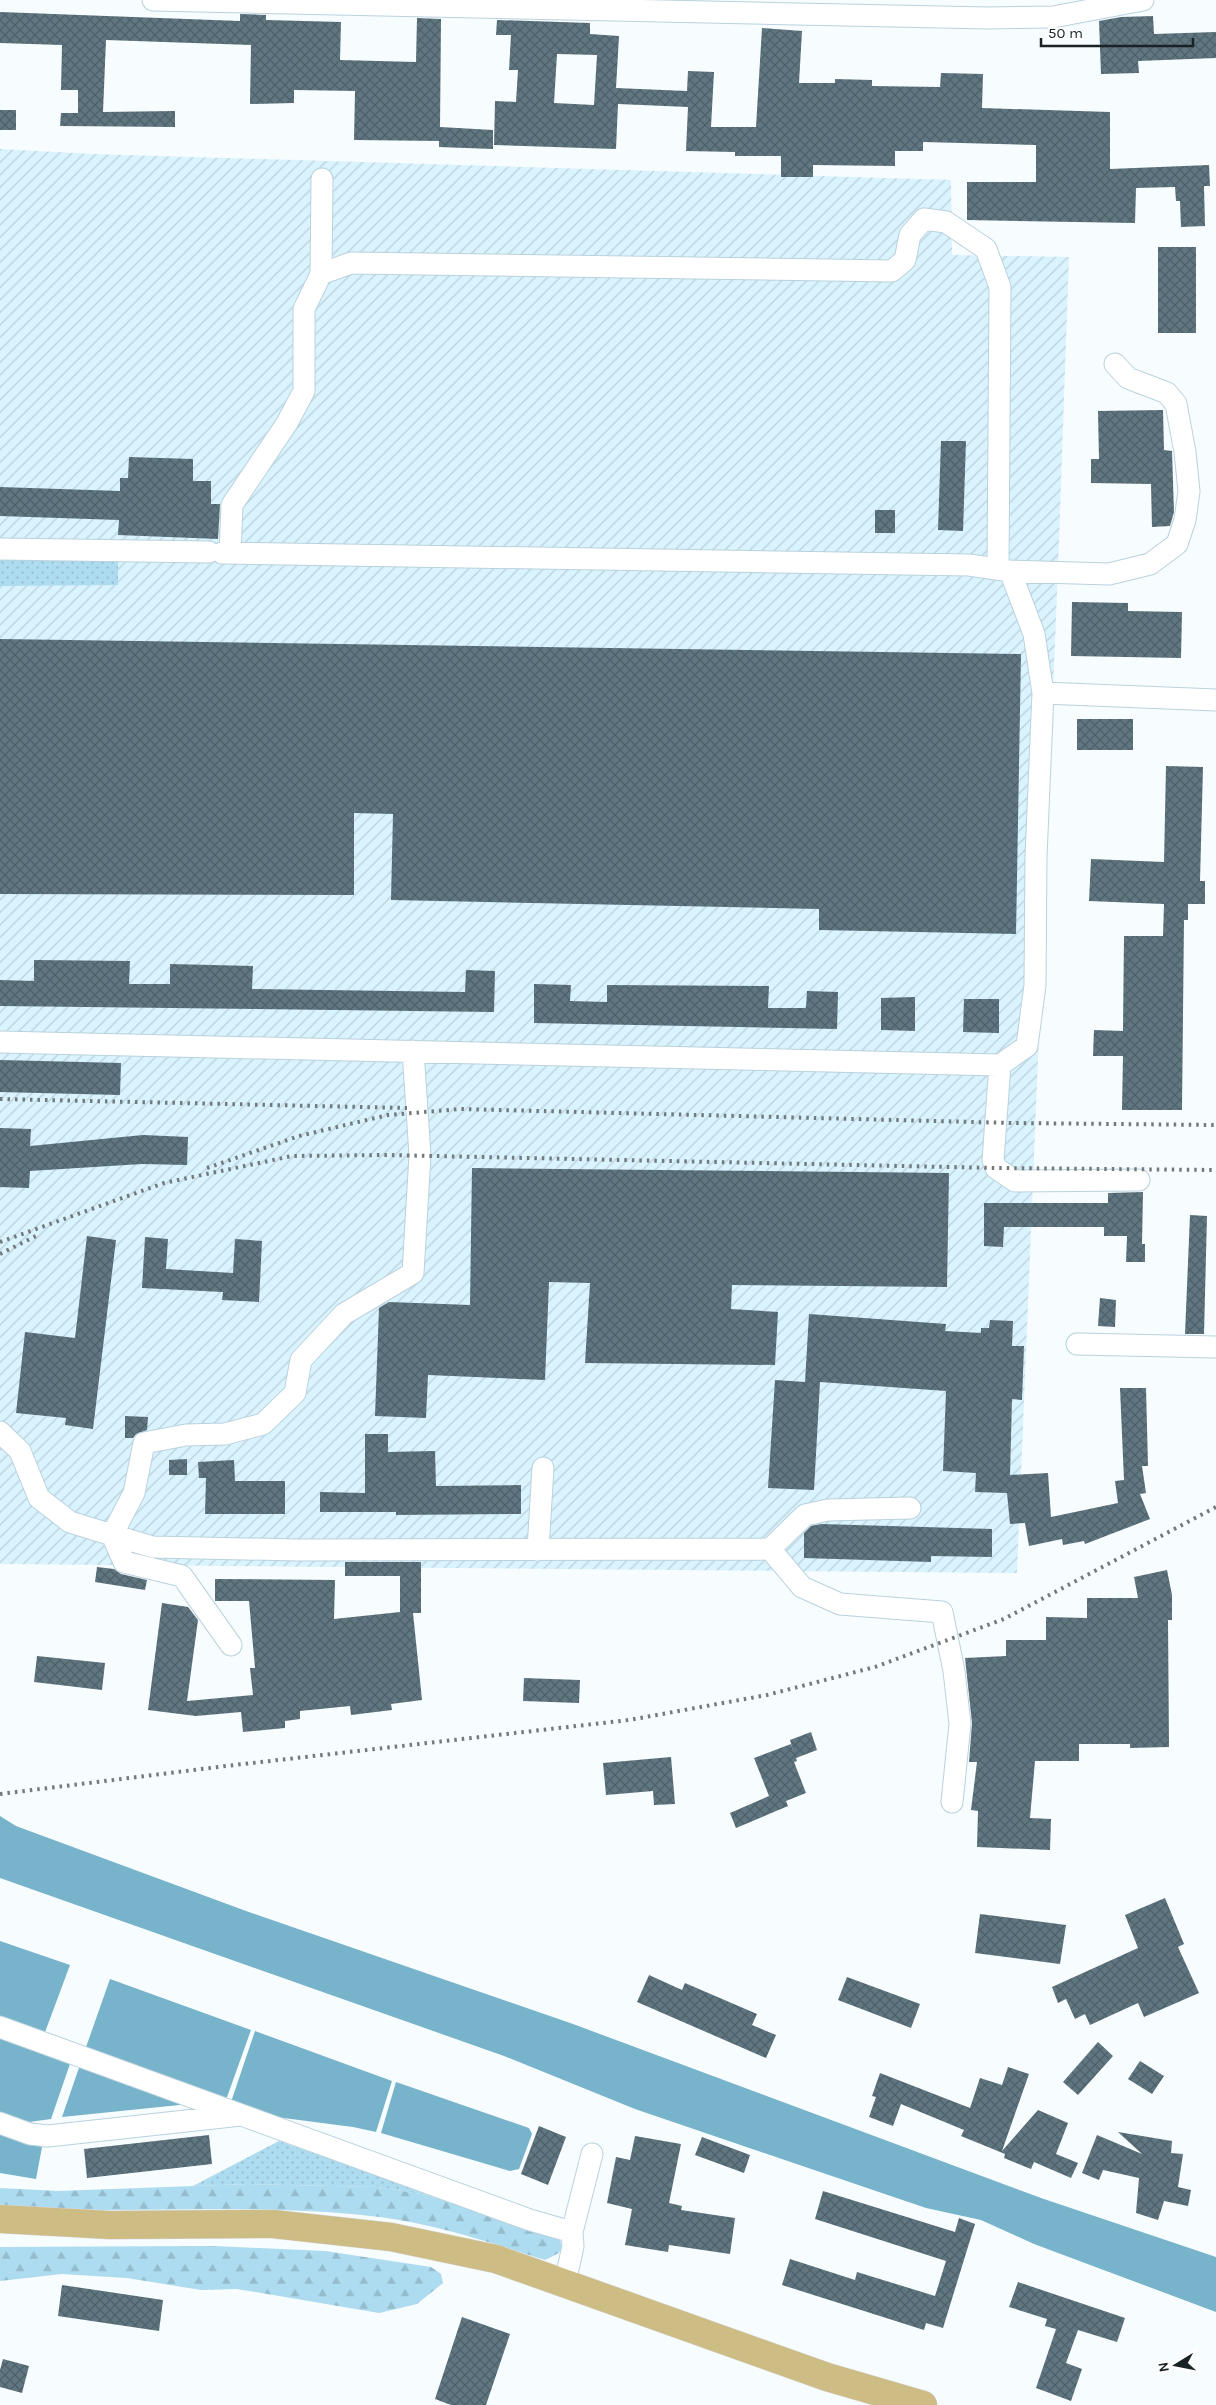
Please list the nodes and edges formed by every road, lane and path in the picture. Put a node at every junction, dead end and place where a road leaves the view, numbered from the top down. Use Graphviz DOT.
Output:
graph roads {
  1 [pos="153,0"];
  2 [pos="1143,0"];
  3 [pos="322,179"];
  4 [pos="321,274"];
  5 [pos="1115,364"];
  6 [pos="0,549"];
  7 [pos="220,552"];
  8 [pos="1004,570"];
  9 [pos="1043,693"];
  10 [pos="1216,700"];
  11 [pos="0,1042"];
  12 [pos="413,1051"];
  13 [pos="1000,1066"];
  14 [pos="1139,1180"];
  15 [pos="1077,1344"];
  16 [pos="1216,1347"];
  17 [pos="0,1432"];
  18 [pos="543,1468"];
  19 [pos="910,1508"];
  20 [pos="112,1535"];
  21 [pos="538,1550"];
  22 [pos="770,1550"];
  23 [pos="231,1645"];
  24 [pos="952,1802"];
  25 [pos="0,2026"];
  26 [pos="244,2115"];
  27 [pos="0,2123"];
  28 [pos="592,2154"];
  29 [pos="0,2219"];
  30 [pos="572,2232"];
  31 [pos="565,2283"];
  32 [pos="923,2405"];
  1 -- 2 [label="street"];
  3 -- 4 [label="street"];
  4 -- 7 [label="street"];
  4 -- 8 [label="street"];
  5 -- 8 [label="street"];
  6 -- 7 [label="street"];
  7 -- 8 [label="street"];
  8 -- 9 [label="street"];
  9 -- 10 [label="street"];
  9 -- 13 [label="street"];
  11 -- 12 [label="street"];
  12 -- 13 [label="street"];
  12 -- 20 [label="street"];
  13 -- 14 [label="street"];
  15 -- 16 [label="street"];
  17 -- 20 [label="street"];
  18 -- 21 [label="street"];
  19 -- 22 [label="street"];
  20 -- 21 [label="street"];
  20 -- 23 [label="street"];
  21 -- 22 [label="street"];
  22 -- 24 [label="street"];
  25 -- 26 [label="street"];
  26 -- 27 [label="street"];
  26 -- 30 [label="street"];
  28 -- 30 [label="street"];
  29 -- 31 [label="main road"];
  30 -- 31 [label="street"];
  31 -- 32 [label="main road"];
}
